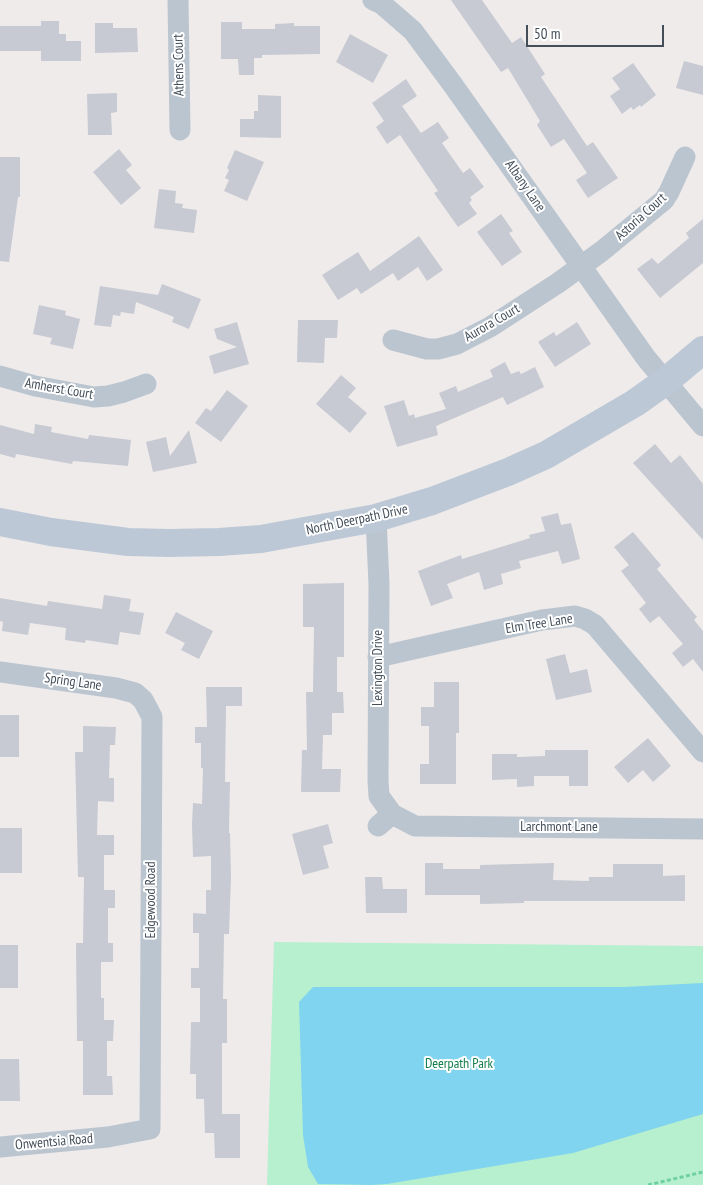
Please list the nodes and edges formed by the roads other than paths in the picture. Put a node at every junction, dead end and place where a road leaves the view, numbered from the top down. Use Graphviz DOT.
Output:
graph roads {
  1 [pos="178,0"];
  2 [pos="373,0"];
  3 [pos="180,130"];
  4 [pos="685,157"];
  5 [pos="581,266"];
  6 [pos="394,340"];
  7 [pos="703,350"];
  8 [pos="0,376"];
  9 [pos="666,381"];
  10 [pos="146,384"];
  11 [pos="703,426"];
  12 [pos="376,518"];
  13 [pos="0,522"];
  14 [pos="378,658"];
  15 [pos="0,672"];
  16 [pos="143,700"];
  17 [pos="703,752"];
  18 [pos="415,826"];
  19 [pos="703,829"];
  20 [pos="108,1137"];
  21 [pos="0,1146"];
  1 -- 3 [label="street, Athens Court"];
  2 -- 5 [label="street, Albany Lane"];
  4 -- 5 [label="street, Astoria Court"];
  5 -- 6 [label="street, Aurora Court"];
  5 -- 9 [label="street, Albany Lane"];
  7 -- 9 [label="street, North Deerpath Drive"];
  8 -- 10 [label="street, Amherst Court"];
  9 -- 11 [label="street, Albany Lane"];
  9 -- 12 [label="street, North Deerpath Drive"];
  12 -- 13 [label="street, North Deerpath Drive"];
  12 -- 14 [label="street, Lexington Drive"];
  14 -- 17 [label="street, Elm Tree Lane"];
  14 -- 18 [label="street, Lexington Drive"];
  15 -- 16 [label="street, Spring Lane"];
  16 -- 20 [label="street, Edgewood Road"];
  18 -- 19 [label="street, Larchmont Lane"];
  20 -- 21 [label="street, Onwentsia Road"];
}
